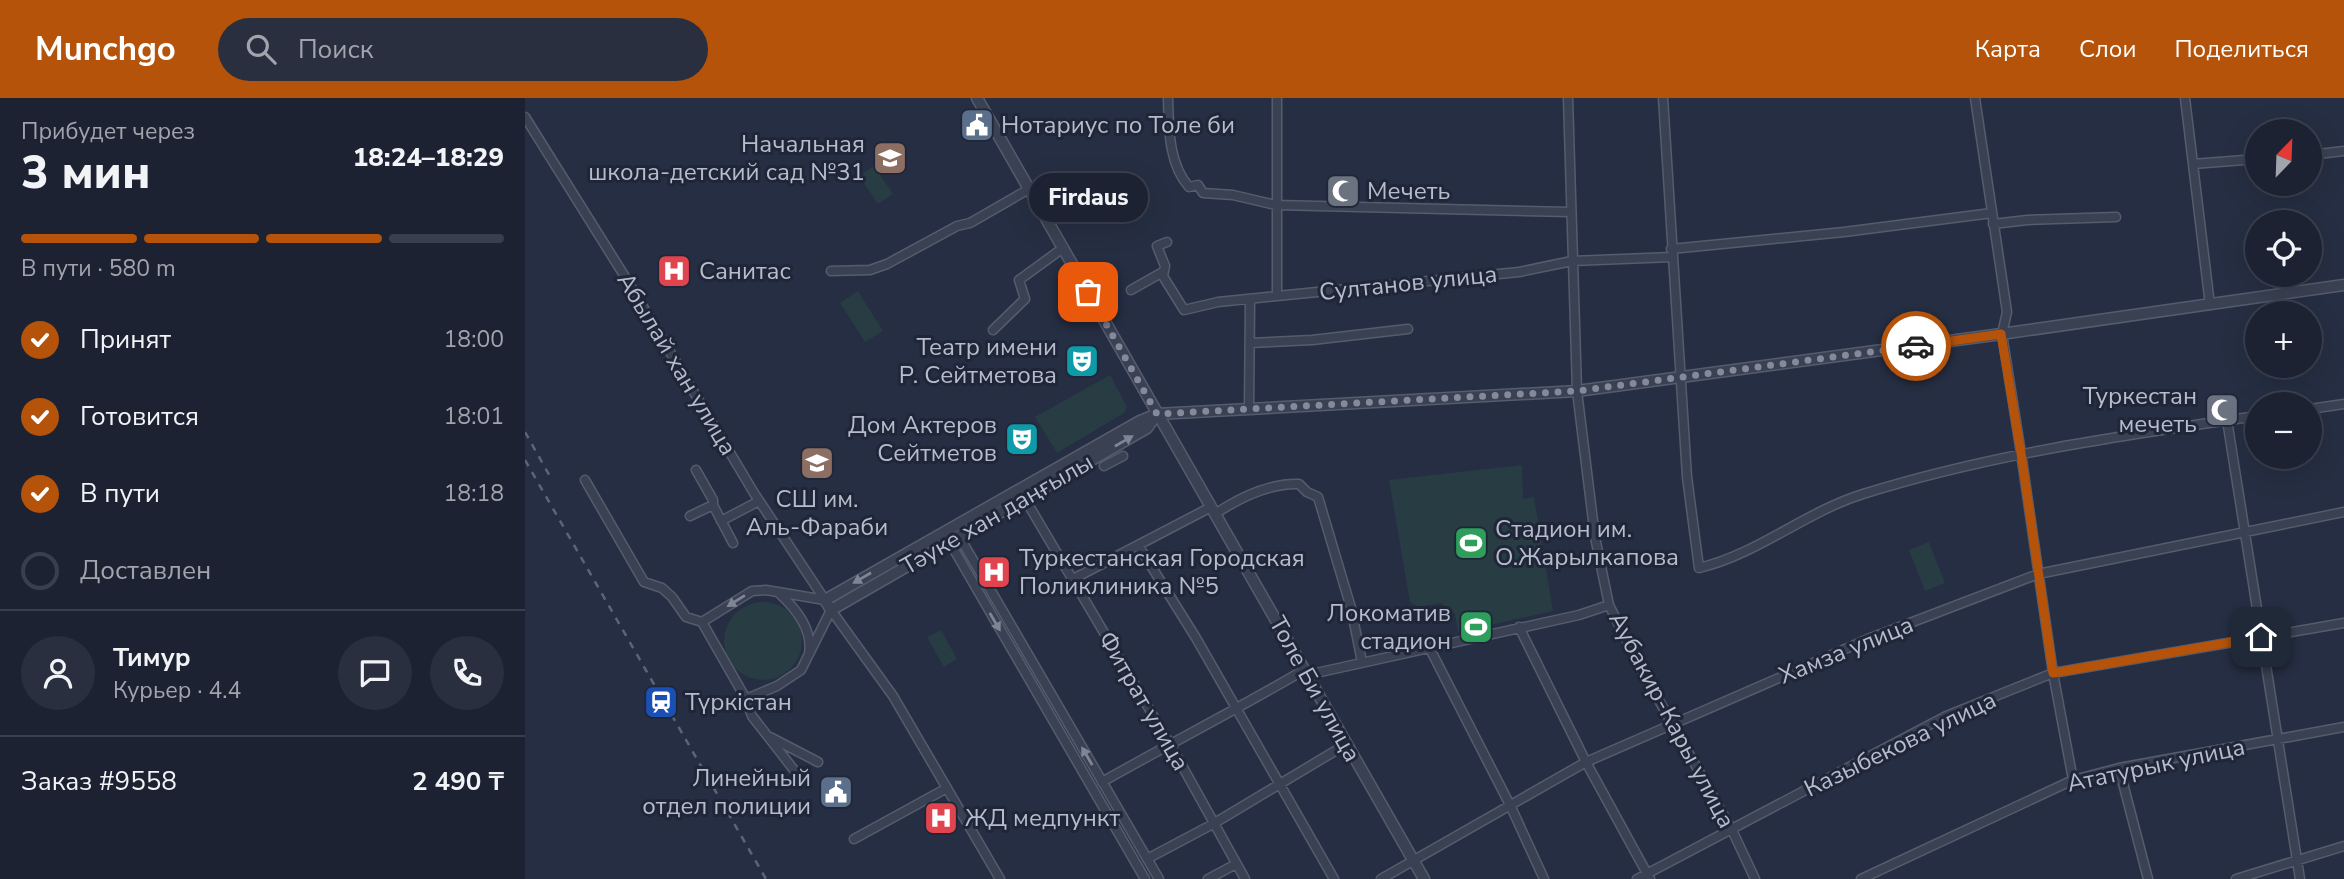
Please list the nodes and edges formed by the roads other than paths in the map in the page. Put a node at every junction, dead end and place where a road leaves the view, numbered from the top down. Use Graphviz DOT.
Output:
graph roads {
  1 [pos="978,98"];
  2 [pos="1168,98"];
  3 [pos="1277,98"];
  4 [pos="1568,98"];
  5 [pos="1663,98"];
  6 [pos="1975,98"];
  7 [pos="2185,98"];
  8 [pos="525,117"];
  9 [pos="2344,151"];
  10 [pos="2322,154"];
  11 [pos="2245,160"];
  12 [pos="2193,164"];
  13 [pos="1029,189"];
  14 [pos="1276,205"];
  15 [pos="1571,212"];
  16 [pos="1992,213"];
  17 [pos="2116,217"];
  18 [pos="1993,224"];
  19 [pos="1167,242"];
  20 [pos="1063,248"];
  21 [pos="1672,253"];
  22 [pos="1572,261"];
  23 [pos="831,271"];
  24 [pos="1163,276"];
  25 [pos="2344,285"];
  26 [pos="1131,290"];
  27 [pos="1277,296"];
  28 [pos="1250,300"];
  29 [pos="2210,305"];
  30 [pos="1408,329"];
  31 [pos="993,330"];
  32 [pos="2001,334"];
  33 [pos="1250,342"];
  34 [pos="1679,377"];
  35 [pos="1577,391"];
  36 [pos="2344,404"];
  37 [pos="2322,407"];
  38 [pos="1249,409"];
  39 [pos="1157,414"];
  40 [pos="2245,418"];
  41 [pos="2227,421"];
  42 [pos="2021,453"];
  43 [pos="1123,456"];
  44 [pos="1104,466"];
  45 [pos="696,470"];
  46 [pos="585,480"];
  47 [pos="1022,493"];
  48 [pos="759,501"];
  49 [pos="713,505"];
  50 [pos="1213,511"];
  51 [pos="2344,512"];
  52 [pos="690,516"];
  53 [pos="721,522"];
  54 [pos="2244,532"];
  55 [pos="954,538"];
  56 [pos="733,543"];
  57 [pos="1138,545"];
  58 [pos="2038,574"];
  59 [pos="1073,579"];
  60 [pos="778,592"];
  61 [pos="825,600"];
  62 [pos="1609,605"];
  63 [pos="831,610"];
  64 [pos="702,622"];
  65 [pos="2344,623"];
  66 [pos="1519,627"];
  67 [pos="2261,637"];
  68 [pos="1430,649"];
  69 [pos="808,660"];
  70 [pos="1362,662"];
  71 [pos="1306,673"];
  72 [pos="2053,673"];
  73 [pos="746,699"];
  74 [pos="1236,710"];
  75 [pos="1673,723"];
  76 [pos="2344,727"];
  77 [pos="767,736"];
  78 [pos="2277,739"];
  79 [pos="1170,744"];
  80 [pos="1345,745"];
  81 [pos="818,762"];
  82 [pos="1586,762"];
  83 [pos="2119,768"];
  84 [pos="801,779"];
  85 [pos="2073,780"];
  86 [pos="1102,782"];
  87 [pos="1280,784"];
  88 [pos="947,788"];
  89 [pos="1511,807"];
  90 [pos="1213,824"];
  91 [pos="1732,830"];
  92 [pos="854,839"];
  93 [pos="2344,846"];
  94 [pos="1147,859"];
  95 [pos="2298,859"];
  96 [pos="1413,860"];
  97 [pos="1236,864"];
  98 [pos="1649,876"];
  99 [pos="1000,879"];
  100 [pos="1145,879"];
  101 [pos="1159,879"];
  102 [pos="1208,879"];
  103 [pos="1245,879"];
  104 [pos="1334,879"];
  105 [pos="1381,879"];
  106 [pos="1424,879"];
  107 [pos="1544,879"];
  108 [pos="1637,879"];
  109 [pos="1755,879"];
  110 [pos="1861,879"];
  111 [pos="2148,879"];
  112 [pos="2236,879"];
  113 [pos="2301,879"];
  1 -- 13 [label="street, Толе Би улица"];
  2 -- 14 [label="street"];
  3 -- 14 [label="street"];
  4 -- 15 [label="street, Аубакир-Кары улица"];
  5 -- 21 [label="street"];
  6 -- 16 [label="street"];
  7 -- 12 [label="street"];
  8 -- 48 [label="street, Абылай хан улица"];
  9 -- 10 [label="street"];
  11 -- 12 [label="street"];
  12 -- 29 [label="street"];
  13 -- 20 [label="street, Толе Би улица"];
  13 -- 23 [label="street"];
  14 -- 15 [label="street"];
  14 -- 27 [label="street"];
  15 -- 22 [label="street, Аубакир-Кары улица"];
  16 -- 18 [label="street"];
  16 -- 21 [label="street, Султанов улица"];
  17 -- 18 [label="street"];
  18 -- 32 [label="street"];
  19 -- 24 [label="street, Султанов улица"];
  20 -- 31 [label="street"];
  20 -- 39 [label="street, Толе Би улица"];
  21 -- 22 [label="street, Султанов улица"];
  21 -- 34 [label="street"];
  22 -- 27 [label="street, Султанов улица"];
  22 -- 35 [label="street, Аубакир-Кары улица"];
  24 -- 26 [label="street"];
  24 -- 28 [label="street, Султанов улица"];
  25 -- 29 [label="street, Тәуке хан даңғылы"];
  27 -- 28 [label="street, Султанов улица"];
  28 -- 33 [label="street"];
  29 -- 32 [label="street, Тәуке хан даңғылы"];
  30 -- 33 [label="street"];
  32 -- 34 [label="street, Тәуке хан даңғылы"];
  32 -- 42 [label="street"];
  33 -- 38 [label="street"];
  34 -- 35 [label="street, Тәуке хан даңғылы"];
  34 -- 42 [label="street"];
  35 -- 38 [label="street, Тәуке хан даңғылы"];
  35 -- 62 [label="street, Аубакир-Кары улица"];
  36 -- 37 [label="street"];
  38 -- 39 [label="street, Тәуке хан даңғылы"];
  39 -- 47 [label="street, Тәуке хан даңғылы"];
  39 -- 50 [label="street, Толе Би улица"];
  40 -- 41 [label="street"];
  41 -- 42 [label="street"];
  41 -- 54 [label="street"];
  42 -- 58 [label="street"];
  43 -- 44 [label="street"];
  45 -- 49 [label="street"];
  46 -- 64 [label="street"];
  47 -- 55 [label="street, Тәуке хан даңғылы"];
  47 -- 59 [label="street, Фитрат улица"];
  47 -- 61 [label="street, Тәуке хан даңғылы, one-way"];
  48 -- 53 [label="street"];
  48 -- 61 [label="street, Абылай хан улица"];
  49 -- 52 [label="street"];
  49 -- 53 [label="street"];
  50 -- 57 [label="street"];
  50 -- 70 [label="street"];
  50 -- 71 [label="street, Толе Би улица"];
  51 -- 54 [label="street, Хамза улица"];
  53 -- 56 [label="street"];
  54 -- 58 [label="street, Хамза улица"];
  54 -- 67 [label="street"];
  55 -- 63 [label="street, Тәуке хан даңғылы"];
  86 -- 55 [label="street, one-way"];
  55 -- 100 [label="street, one-way"];
  57 -- 59 [label="street"];
  57 -- 74 [label="street"];
  58 -- 72 [label="street"];
  58 -- 75 [label="street, Хамза улица"];
  59 -- 79 [label="street, Фитрат улица"];
  60 -- 61 [label="street"];
  60 -- 64 [label="street, one-way"];
  60 -- 69 [label="street"];
  61 -- 63 [label="street, Абылай хан улица"];
  62 -- 66 [label="street"];
  62 -- 75 [label="street, Аубакир-Кары улица"];
  63 -- 69 [label="street"];
  63 -- 88 [label="street"];
  64 -- 73 [label="street"];
  65 -- 67 [label="street, Казыбекова улица"];
  66 -- 68 [label="street"];
  66 -- 82 [label="street"];
  67 -- 72 [label="street, Казыбекова улица"];
  67 -- 78 [label="street"];
  68 -- 70 [label="street"];
  68 -- 89 [label="street"];
  69 -- 73 [label="street"];
  70 -- 71 [label="street"];
  71 -- 74 [label="street"];
  71 -- 80 [label="street, Толе Би улица"];
  72 -- 85 [label="street"];
  72 -- 91 [label="street, Казыбекова улица"];
  73 -- 77 [label="street"];
  74 -- 79 [label="street"];
  74 -- 87 [label="street"];
  75 -- 82 [label="street, Хамза улица"];
  75 -- 91 [label="street, Аубакир-Кары улица"];
  76 -- 78 [label="street, Ататурык улица"];
  77 -- 81 [label="street"];
  77 -- 84 [label="street"];
  78 -- 83 [label="street, Ататурык улица"];
  78 -- 95 [label="street"];
  79 -- 86 [label="street"];
  79 -- 90 [label="street, Фитрат улица"];
  80 -- 87 [label="street"];
  80 -- 96 [label="street, Толе Би улица"];
  82 -- 89 [label="street, Хамза улица"];
  82 -- 98 [label="street"];
  83 -- 85 [label="street, Ататурык улица"];
  83 -- 111 [label="street"];
  85 -- 110 [label="street, Ататурык улица"];
  86 -- 94 [label="street"];
  87 -- 90 [label="street"];
  87 -- 104 [label="street"];
  88 -- 92 [label="street"];
  88 -- 99 [label="street"];
  89 -- 96 [label="street, Хамза улица"];
  89 -- 107 [label="street"];
  90 -- 94 [label="street"];
  90 -- 97 [label="street, Фитрат улица"];
  91 -- 98 [label="street, Казыбекова улица"];
  91 -- 109 [label="street, Аубакир-Кары улица"];
  93 -- 95 [label="street"];
  94 -- 101 [label="street"];
  95 -- 112 [label="street"];
  95 -- 113 [label="street"];
  96 -- 105 [label="street, Хамза улица"];
  96 -- 106 [label="street, Толе Би улица"];
  97 -- 102 [label="street"];
  97 -- 103 [label="street, Фитрат улица"];
  98 -- 108 [label="street, Казыбекова улица"];
}
